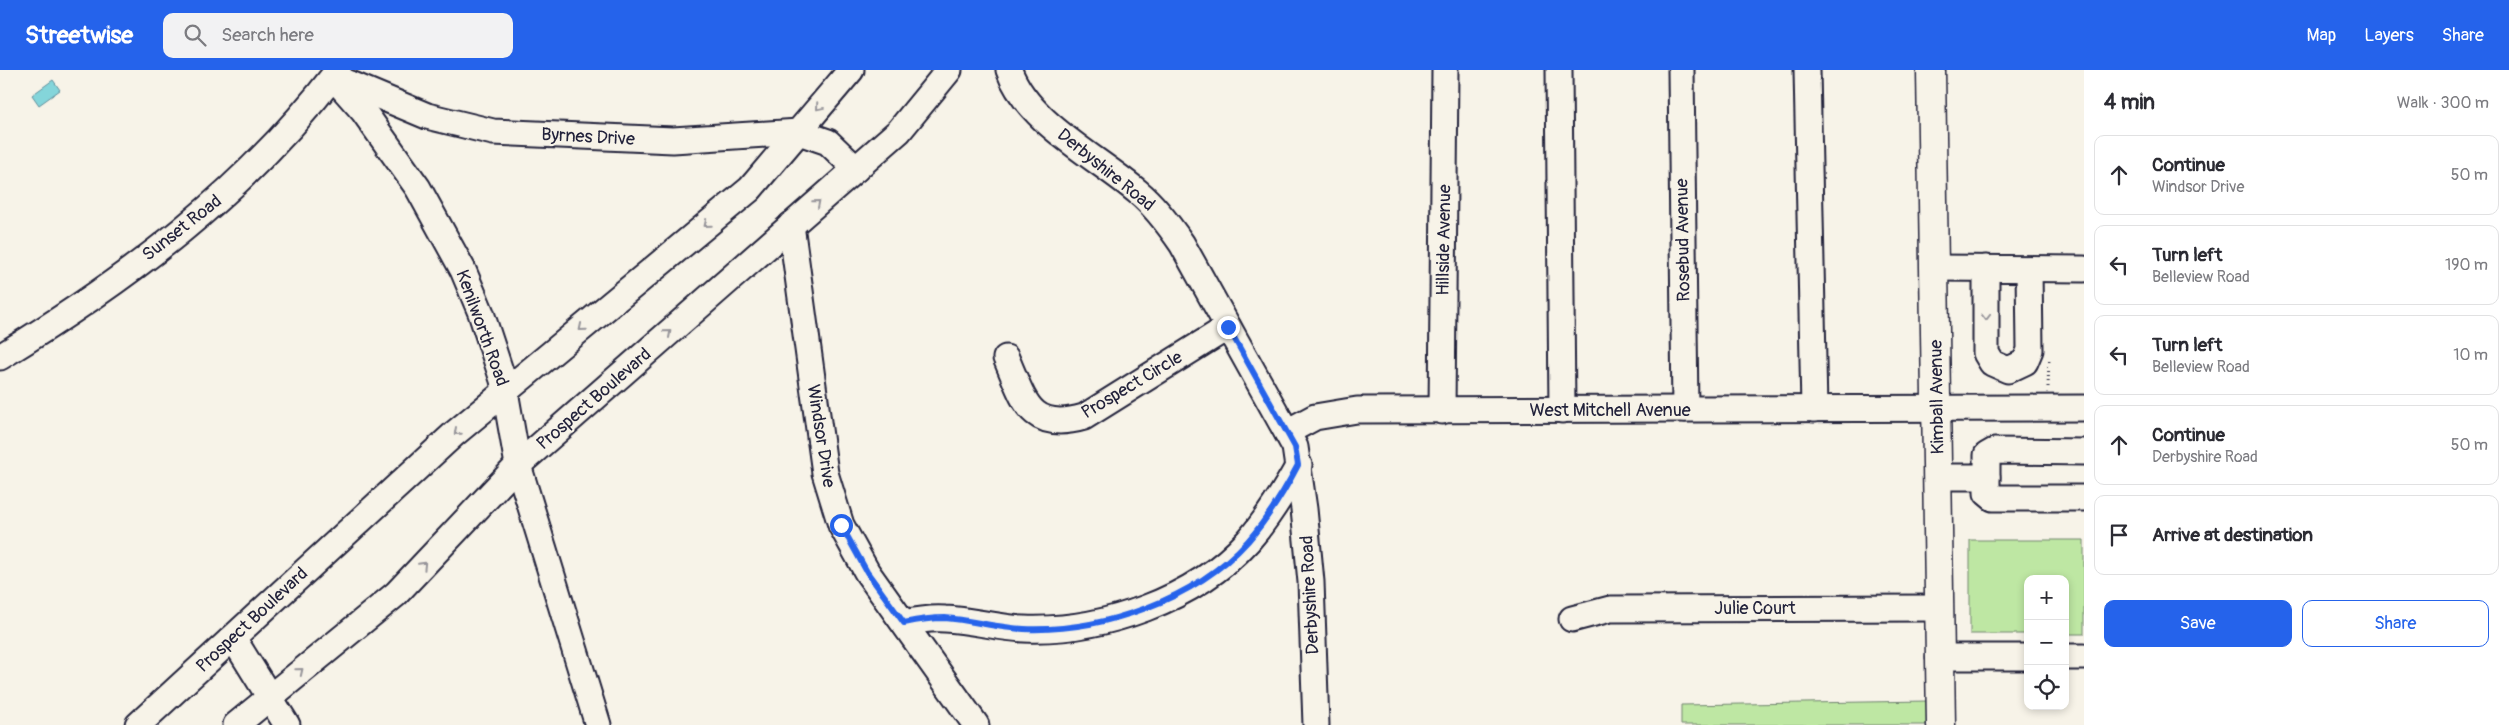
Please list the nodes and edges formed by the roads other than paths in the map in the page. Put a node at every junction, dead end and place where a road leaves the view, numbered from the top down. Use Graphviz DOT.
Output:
graph roads {
  1 [pos="851,70"];
  2 [pos="949,70"];
  3 [pos="1009,70"];
  4 [pos="1445,70"];
  5 [pos="1559,70"];
  6 [pos="1680,70"];
  7 [pos="1807,70"];
  8 [pos="1931,70"];
  9 [pos="330,72"];
  10 [pos="798,132"];
  11 [pos="856,169"];
  12 [pos="791,226"];
  13 [pos="1935,268"];
  14 [pos="1986,268"];
  15 [pos="2029,269"];
  16 [pos="2084,269"];
  17 [pos="1228,327"];
  18 [pos="0,356"];
  19 [pos="1006,358"];
  20 [pos="505,392"];
  21 [pos="1938,408"];
  22 [pos="2084,408"];
  23 [pos="1685,409"];
  24 [pos="1814,409"];
  25 [pos="1562,410"];
  26 [pos="1442,411"];
  27 [pos="1287,432"];
  28 [pos="2084,452"];
  29 [pos="518,465"];
  30 [pos="1298,465"];
  31 [pos="1938,477"];
  32 [pos="1987,477"];
  33 [pos="2084,498"];
  34 [pos="1938,608"];
  35 [pos="1572,619"];
  36 [pos="904,623"];
  37 [pos="233,638"];
  38 [pos="1940,657"];
  39 [pos="2024,657"];
  40 [pos="2069,657"];
  41 [pos="2084,657"];
  42 [pos="270,695"];
  43 [pos="138,725"];
  44 [pos="236,725"];
  45 [pos="287,725"];
  46 [pos="598,725"];
  47 [pos="976,725"];
  48 [pos="1316,725"];
  49 [pos="1941,725"];
  1 -- 10 [label="street, Prospect Boulevard, one-way"];
  2 -- 11 [label="street, Prospect Boulevard"];
  3 -- 17 [label="street, Derbyshire Road"];
  4 -- 26 [label="street, Hillside Avenue"];
  5 -- 25 [label="street"];
  6 -- 23 [label="street, Rosebud Avenue"];
  7 -- 24 [label="street"];
  8 -- 13 [label="main road, Kimball Avenue"];
  9 -- 10 [label="street, Byrnes Drive"];
  9 -- 18 [label="street, Sunset Road"];
  9 -- 20 [label="street, Kenilworth Road"];
  10 -- 11 [label="street, Byrnes Drive"];
  10 -- 20 [label="street, Prospect Boulevard, one-way"];
  12 -- 11 [label="street, Prospect Boulevard, one-way"];
  29 -- 12 [label="street, Prospect Boulevard, one-way"];
  12 -- 36 [label="street, Windsor Drive"];
  13 -- 14 [label="street"];
  13 -- 21 [label="main road, Kimball Avenue"];
  14 -- 15 [label="street"];
  14 -- 15 [label="street, one-way"];
  15 -- 16 [label="street"];
  17 -- 19 [label="street, Prospect Circle"];
  17 -- 27 [label="street, Derbyshire Road"];
  20 -- 29 [label="street, Kenilworth Road"];
  20 -- 37 [label="street, Prospect Boulevard, one-way"];
  21 -- 22 [label="street, West Mitchell Avenue"];
  21 -- 24 [label="street, West Mitchell Avenue"];
  21 -- 31 [label="main road, Kimball Avenue"];
  23 -- 24 [label="street, West Mitchell Avenue"];
  23 -- 25 [label="street, West Mitchell Avenue"];
  25 -- 26 [label="street, West Mitchell Avenue"];
  26 -- 27 [label="street, West Mitchell Avenue"];
  27 -- 30 [label="street, Derbyshire Road"];
  28 -- 32 [label="street"];
  42 -- 29 [label="street, Prospect Boulevard, one-way"];
  29 -- 46 [label="street, Kenilworth Road"];
  30 -- 36 [label="street"];
  30 -- 48 [label="street, Derbyshire Road"];
  31 -- 32 [label="street"];
  31 -- 34 [label="main road, Kimball Avenue"];
  32 -- 33 [label="street"];
  34 -- 35 [label="street, Julie Court"];
  34 -- 38 [label="main road, Kimball Avenue"];
  36 -- 47 [label="street, Windsor Drive"];
  37 -- 42 [label="street"];
  37 -- 43 [label="street, Prospect Boulevard"];
  38 -- 39 [label="street"];
  38 -- 49 [label="main road, Kimball Avenue"];
  40 -- 41 [label="street"];
  42 -- 44 [label="street, Prospect Boulevard"];
  42 -- 45 [label="street"];
}
